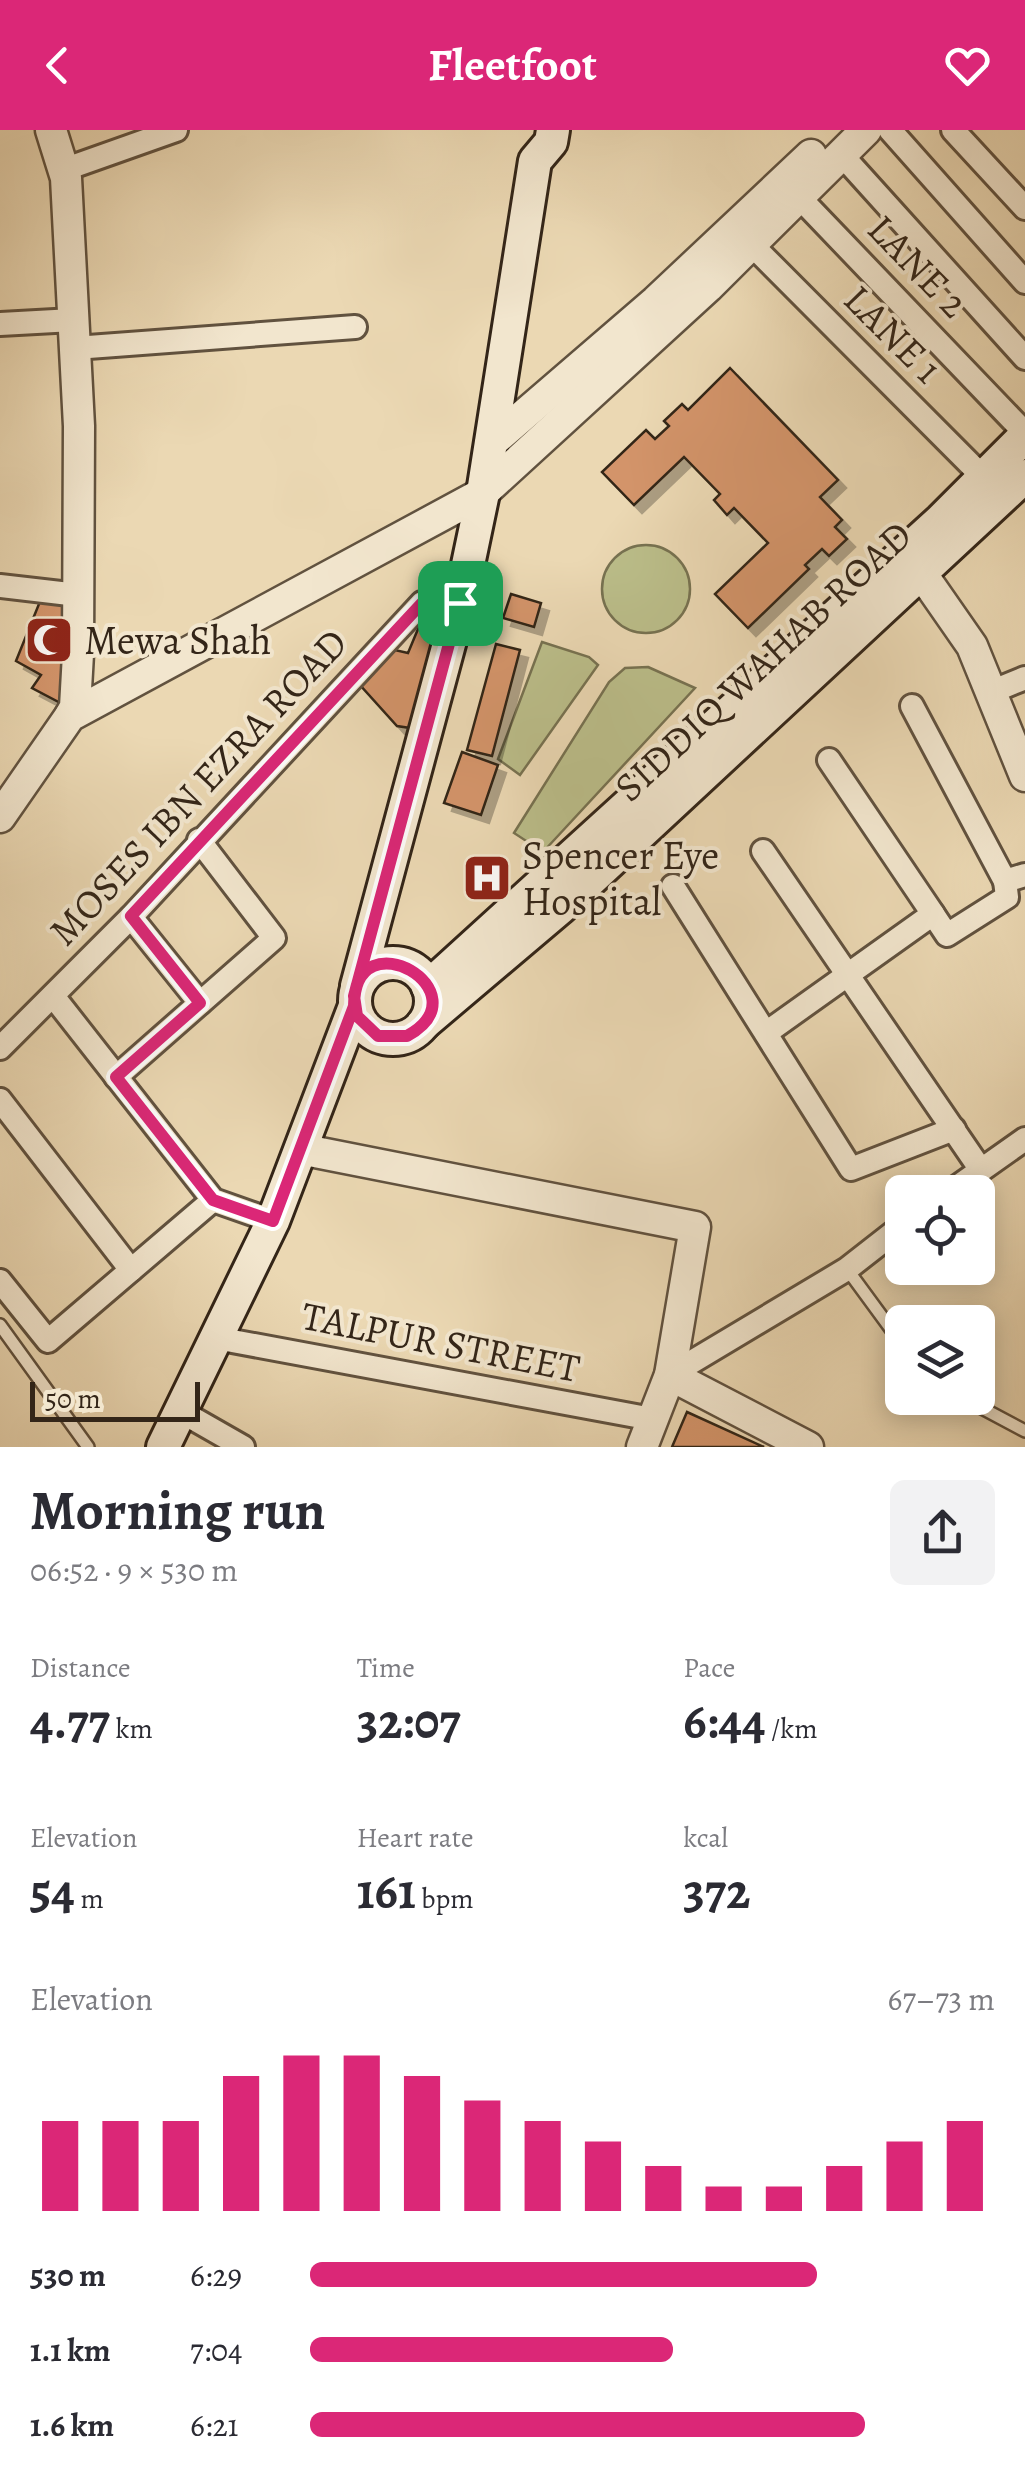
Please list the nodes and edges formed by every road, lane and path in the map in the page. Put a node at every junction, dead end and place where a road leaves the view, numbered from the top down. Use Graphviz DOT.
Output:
graph roads {
  1 [pos="51,130"];
  2 [pos="553,130"];
  3 [pos="866,130"];
  4 [pos="890,130"];
  5 [pos="953,130"];
  6 [pos="163,132"];
  7 [pos="839,142"];
  8 [pos="530,145"];
  9 [pos="64,170"];
  10 [pos="798,196"];
  11 [pos="1025,208"];
  12 [pos="750,243"];
  13 [pos="1025,282"];
  14 [pos="0,324"];
  15 [pos="355,326"];
  16 [pos="74,334"];
  17 [pos="1025,358"];
  18 [pos="1025,434"];
  19 [pos="486,469"];
  20 [pos="1025,476"];
  21 [pos="983,477"];
  22 [pos="914,561"];
  23 [pos="0,586"];
  24 [pos="78,595"];
  25 [pos="460,603"];
  26 [pos="1025,678"];
  27 [pos="991,692"];
  28 [pos="912,706"];
  29 [pos="70,716"];
  30 [pos="829,760"];
  31 [pos="1022,761"];
  32 [pos="0,817"];
  33 [pos="199,840"];
  34 [pos="763,850"];
  35 [pos="1015,878"];
  36 [pos="673,886"];
  37 [pos="932,914"];
  38 [pos="131,916"];
  39 [pos="848,975"];
  40 [pos="428,987"];
  41 [pos="53,996"];
  42 [pos="356,996"];
  43 [pos="200,1003"];
  44 [pos="423,1024"];
  45 [pos="766,1033"];
  46 [pos="0,1048"];
  47 [pos="116,1077"];
  48 [pos="0,1100"];
  49 [pos="954,1129"];
  50 [pos="1025,1140"];
  51 [pos="300,1149"];
  52 [pos="982,1170"];
  53 [pos="975,1175"];
  54 [pos="213,1200"];
  55 [pos="273,1221"];
  56 [pos="885,1239"];
  57 [pos="847,1268"];
  58 [pos="131,1270"];
  59 [pos="0,1281"];
  60 [pos="885,1321"];
  61 [pos="0,1325"];
  62 [pos="216,1338"];
  63 [pos="670,1375"];
  64 [pos="180,1411"];
  65 [pos="995,1415"];
  66 [pos="1025,1431"];
  67 [pos="647,1433"];
  68 [pos="88,1447"];
  69 [pos="163,1447"];
  70 [pos="243,1447"];
  71 [pos="808,1447"];
  1 -- 9 [label="street"];
  2 -- 8 [label="main road"];
  3 -- 7 [label="street"];
  4 -- 13 [label="street"];
  5 -- 11 [label="street"];
  6 -- 9 [label="street"];
  7 -- 10 [label="street"];
  7 -- 17 [label="street"];
  7 -- 19 [label="street"];
  8 -- 19 [label="main road"];
  9 -- 16 [label="street"];
  10 -- 12 [label="street"];
  10 -- 18 [label="street, LANE 2"];
  12 -- 19 [label="street"];
  12 -- 21 [label="street, LANE 1"];
  14 -- 16 [label="street"];
  15 -- 16 [label="street"];
  16 -- 24 [label="street"];
  18 -- 21 [label="main road, SIDDIQ WAHAB ROAD"];
  19 -- 25 [label="main road"];
  19 -- 29 [label="street"];
  20 -- 22 [label="main road, SIDDIQ WAHAB ROAD"];
  21 -- 22 [label="main road, SIDDIQ WAHAB ROAD"];
  22 -- 27 [label="street"];
  22 -- 40 [label="main road, SIDDIQ WAHAB ROAD"];
  22 -- 44 [label="main road, SIDDIQ WAHAB ROAD"];
  23 -- 24 [label="street"];
  24 -- 29 [label="street"];
  25 -- 33 [label="street, MOSES IBN EZRA ROAD"];
  25 -- 42 [label="main road"];
  26 -- 27 [label="street"];
  27 -- 31 [label="street"];
  28 -- 35 [label="street"];
  29 -- 32 [label="street"];
  30 -- 37 [label="street"];
  33 -- 38 [label="street, MOSES IBN EZRA ROAD"];
  33 -- 43 [label="street"];
  34 -- 39 [label="street"];
  35 -- 37 [label="street"];
  36 -- 45 [label="street"];
  37 -- 39 [label="street"];
  38 -- 41 [label="street, MOSES IBN EZRA ROAD"];
  38 -- 43 [label="street"];
  39 -- 45 [label="street"];
  39 -- 49 [label="street"];
  40 -- 42 [label="main road"];
  40 -- 44 [label="main road"];
  41 -- 46 [label="street, MOSES IBN EZRA ROAD"];
  41 -- 47 [label="street"];
  42 -- 44 [label="main road"];
  42 -- 51 [label="main road"];
  43 -- 47 [label="street"];
  45 -- 49 [label="street"];
  47 -- 54 [label="street"];
  48 -- 58 [label="street"];
  49 -- 52 [label="street"];
  50 -- 52 [label="street"];
  51 -- 55 [label="main road"];
  51 -- 63 [label="street"];
  52 -- 53 [label="street"];
  54 -- 55 [label="street"];
  54 -- 58 [label="street"];
  55 -- 62 [label="main road"];
  56 -- 57 [label="street"];
  57 -- 60 [label="lane"];
  57 -- 63 [label="street"];
  58 -- 59 [label="street"];
  61 -- 68 [label="lane"];
  62 -- 64 [label="main road"];
  62 -- 67 [label="street, TALPUR STREET"];
  63 -- 67 [label="street"];
  63 -- 71 [label="street"];
  64 -- 69 [label="main road"];
  64 -- 70 [label="street"];
  65 -- 66 [label="lane"];
}
